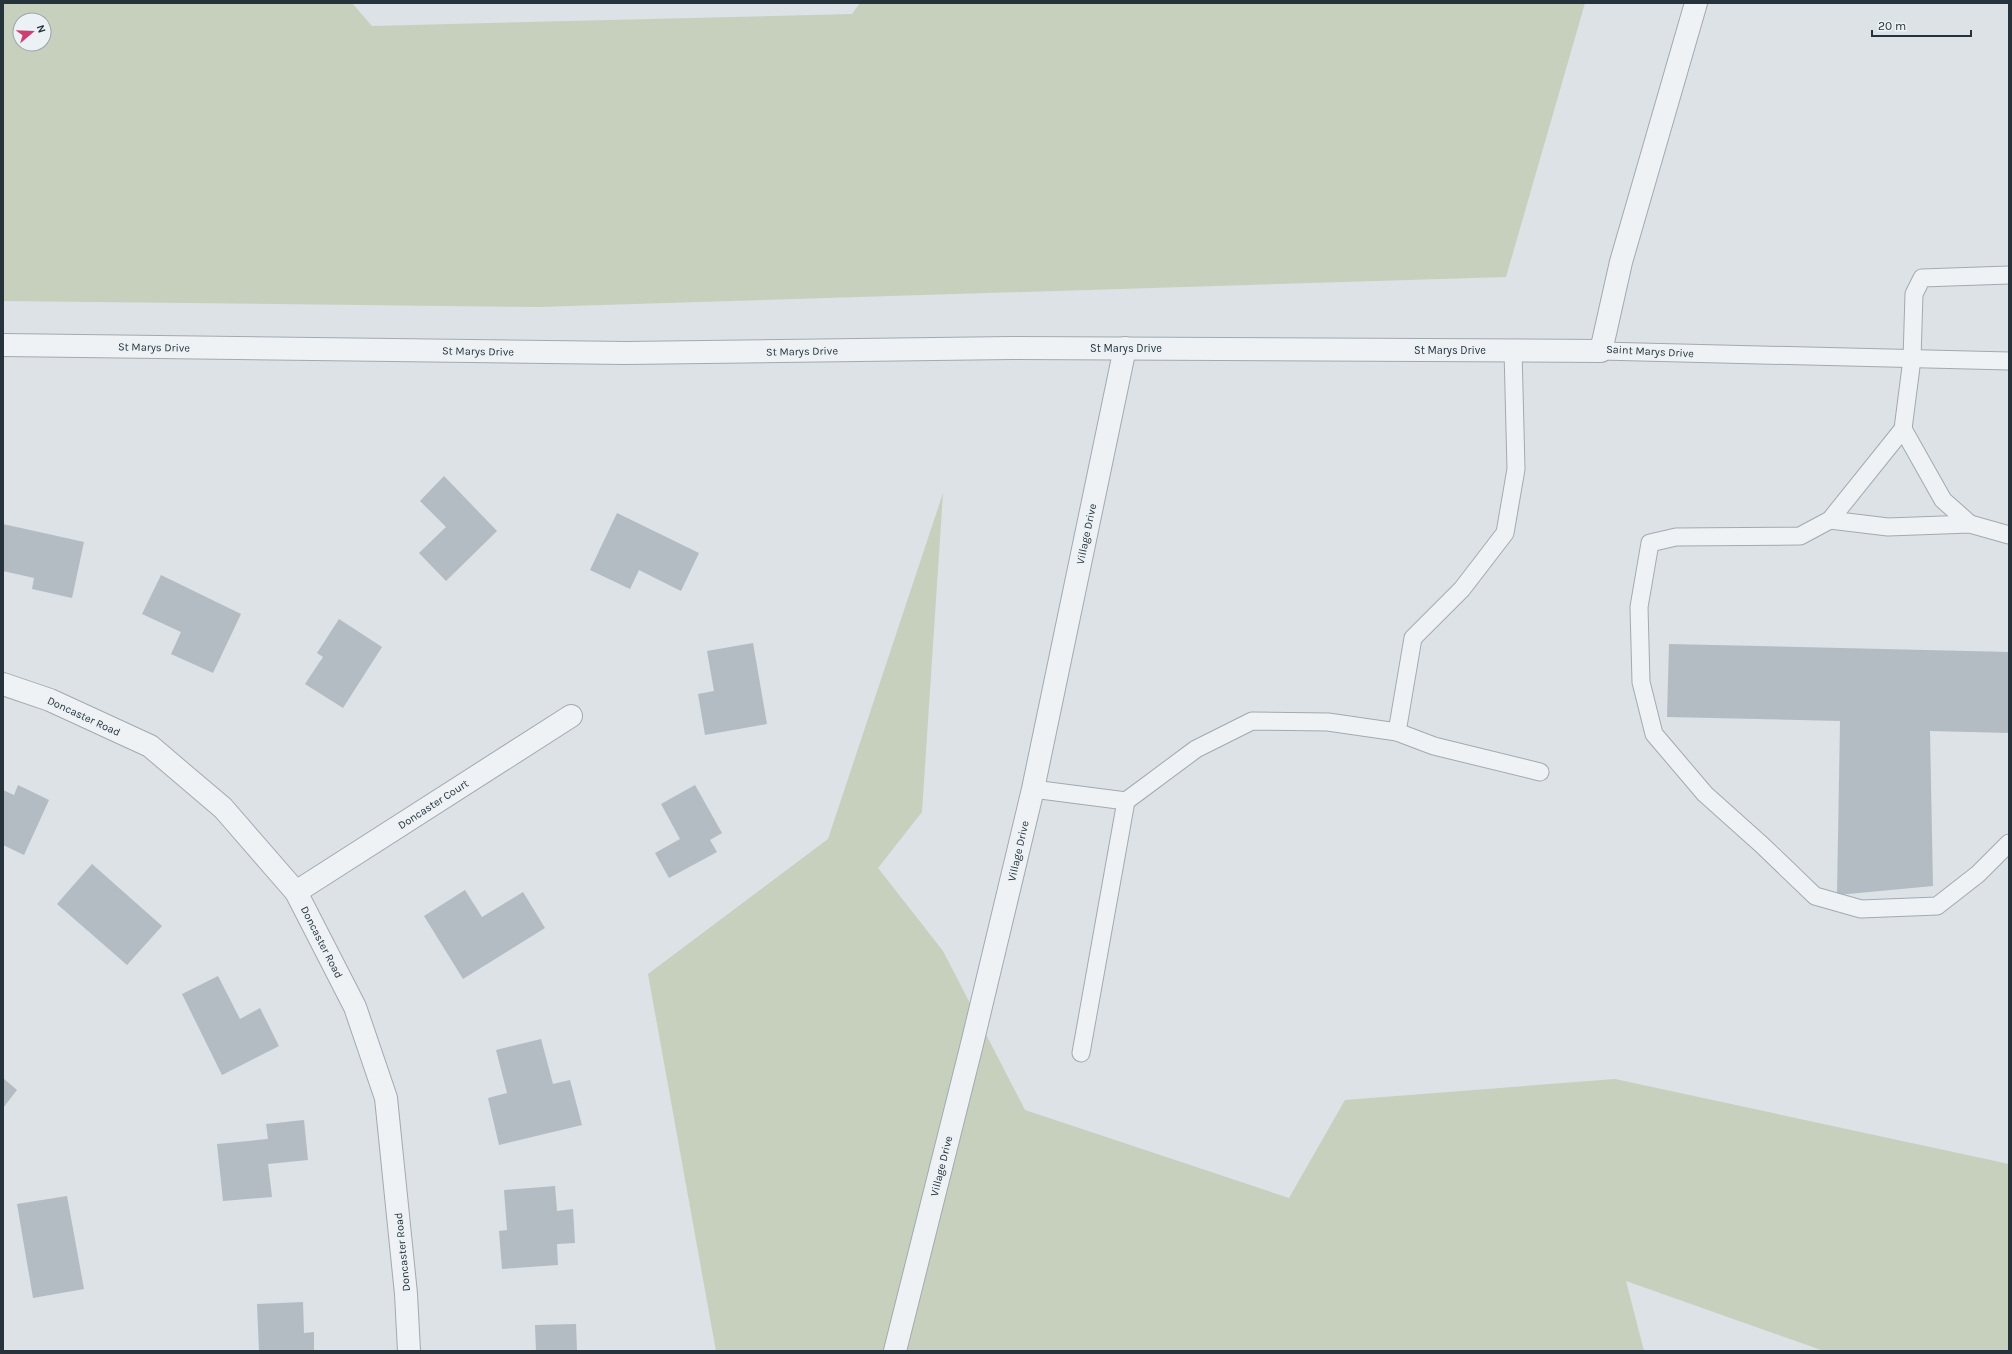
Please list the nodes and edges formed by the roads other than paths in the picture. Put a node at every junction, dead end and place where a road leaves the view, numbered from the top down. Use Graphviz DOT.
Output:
graph roads {
  1 [pos="1696,3"];
  2 [pos="2009,275"];
  3 [pos="3,344"];
  4 [pos="1125,348"];
  5 [pos="1513,350"];
  6 [pos="1602,351"];
  7 [pos="1912,359"];
  8 [pos="2009,361"];
  9 [pos="1903,429"];
  10 [pos="1830,520"];
  11 [pos="1970,524"];
  12 [pos="2009,535"];
  13 [pos="3,684"];
  14 [pos="570,716"];
  15 [pos="1397,732"];
  16 [pos="1540,772"];
  17 [pos="1033,789"];
  18 [pos="1126,801"];
  19 [pos="2009,843"];
  20 [pos="296,892"];
  21 [pos="1081,1053"];
  22 [pos="409,1351"];
  23 [pos="895,1351"];
  1 -- 6 [label="street, Saint Marys Drive"];
  2 -- 7 [label="lane"];
  3 -- 4 [label="street, St Marys Drive"];
  4 -- 5 [label="street, St Marys Drive"];
  4 -- 17 [label="street, Village Drive"];
  5 -- 6 [label="street, St Marys Drive"];
  5 -- 15 [label="lane"];
  6 -- 7 [label="lane, Saint Marys Drive"];
  7 -- 8 [label="lane, Saint Marys Drive"];
  7 -- 9 [label="lane"];
  9 -- 10 [label="lane"];
  9 -- 11 [label="lane"];
  10 -- 11 [label="lane"];
  10 -- 19 [label="lane"];
  11 -- 12 [label="lane"];
  13 -- 20 [label="street, Doncaster Road"];
  14 -- 20 [label="street, Doncaster Court"];
  15 -- 16 [label="lane"];
  15 -- 18 [label="lane"];
  17 -- 18 [label="lane"];
  17 -- 23 [label="street, Village Drive"];
  18 -- 21 [label="lane"];
  20 -- 22 [label="street, Doncaster Road"];
}
